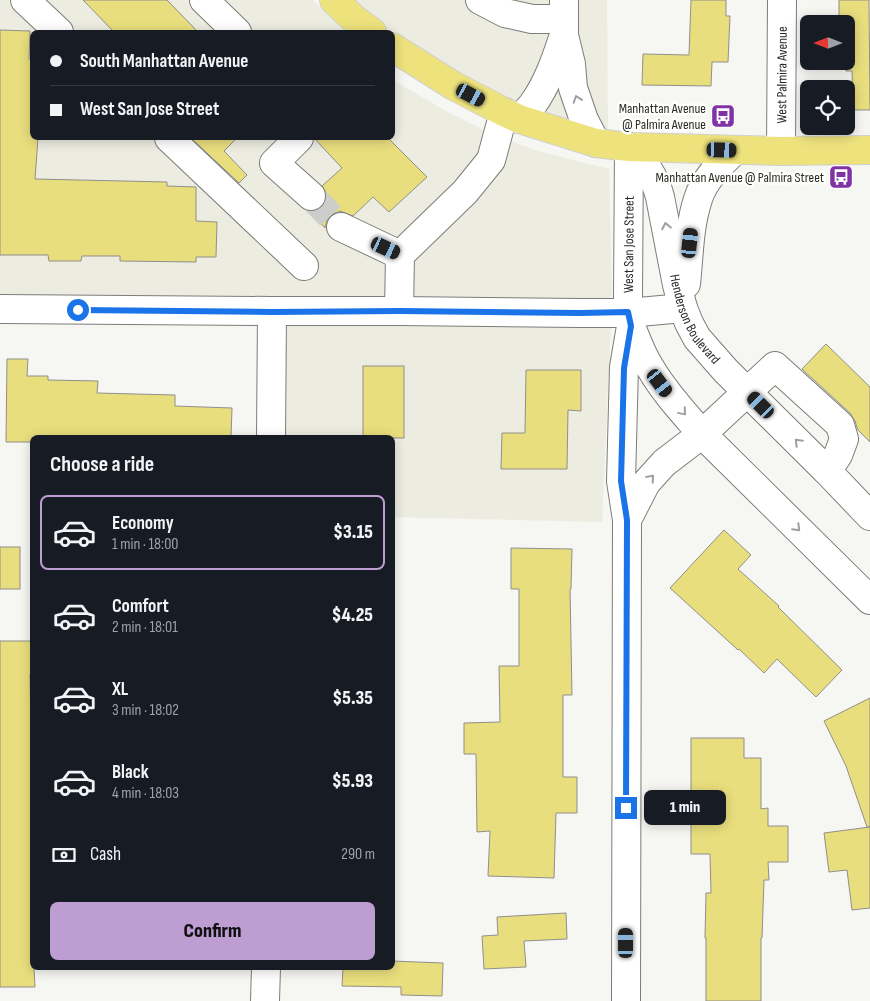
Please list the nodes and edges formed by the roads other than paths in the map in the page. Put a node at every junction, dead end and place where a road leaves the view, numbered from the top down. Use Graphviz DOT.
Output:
graph roads {
  1 [pos="25,0"];
  2 [pos="334,0"];
  3 [pos="480,0"];
  4 [pos="782,0"];
  5 [pos="210,2"];
  6 [pos="564,18"];
  7 [pos="57,30"];
  8 [pos="235,30"];
  9 [pos="369,30"];
  10 [pos="395,50"];
  11 [pos="512,115"];
  12 [pos="171,140"];
  13 [pos="297,140"];
  14 [pos="596,144"];
  15 [pos="629,147"];
  16 [pos="735,150"];
  17 [pos="870,150"];
  18 [pos="781,151"];
  19 [pos="311,196"];
  20 [pos="341,227"];
  21 [pos="400,255"];
  22 [pos="304,266"];
  23 [pos="683,308"];
  24 [pos="0,309"];
  25 [pos="400,311"];
  26 [pos="272,312"];
  27 [pos="630,320"];
  28 [pos="748,392"];
  29 [pos="702,434"];
  30 [pos="271,435"];
  31 [pos="827,471"];
  32 [pos="870,515"];
  33 [pos="627,520"];
  34 [pos="870,600"];
  35 [pos="266,970"];
  36 [pos="265,1001"];
  37 [pos="626,1001"];
  1 -- 7 [label="street"];
  2 -- 9 [label="main road"];
  3 -- 6 [label="street"];
  4 -- 18 [label="street, West Palmira Avenue"];
  5 -- 8 [label="street"];
  6 -- 11 [label="street"];
  14 -- 6 [label="street, one-way"];
  10 -- 11 [label="main road"];
  11 -- 14 [label="main road"];
  11 -- 21 [label="street"];
  12 -- 22 [label="street"];
  13 -- 19 [label="street"];
  14 -- 15 [label="main road"];
  15 -- 16 [label="main road"];
  23 -- 15 [label="street, Henderson Boulevard, one-way"];
  15 -- 27 [label="street, West San Jose Street"];
  16 -- 18 [label="main road"];
  16 -- 23 [label="street"];
  17 -- 18 [label="main road"];
  20 -- 21 [label="street"];
  21 -- 25 [label="street"];
  23 -- 27 [label="street"];
  23 -- 28 [label="street, Henderson Boulevard"];
  24 -- 26 [label="street"];
  25 -- 26 [label="street"];
  25 -- 27 [label="street"];
  26 -- 30 [label="street"];
  27 -- 29 [label="street, one-way"];
  27 -- 33 [label="street, West San Jose Street"];
  28 -- 29 [label="street"];
  31 -- 28 [label="street, Henderson Boulevard, one-way"];
  28 -- 31 [label="street"];
  33 -- 29 [label="street, one-way"];
  29 -- 34 [label="street, one-way"];
  31 -- 32 [label="street, Henderson Boulevard"];
  33 -- 37 [label="street, West San Jose Street"];
  35 -- 36 [label="street"];
}
